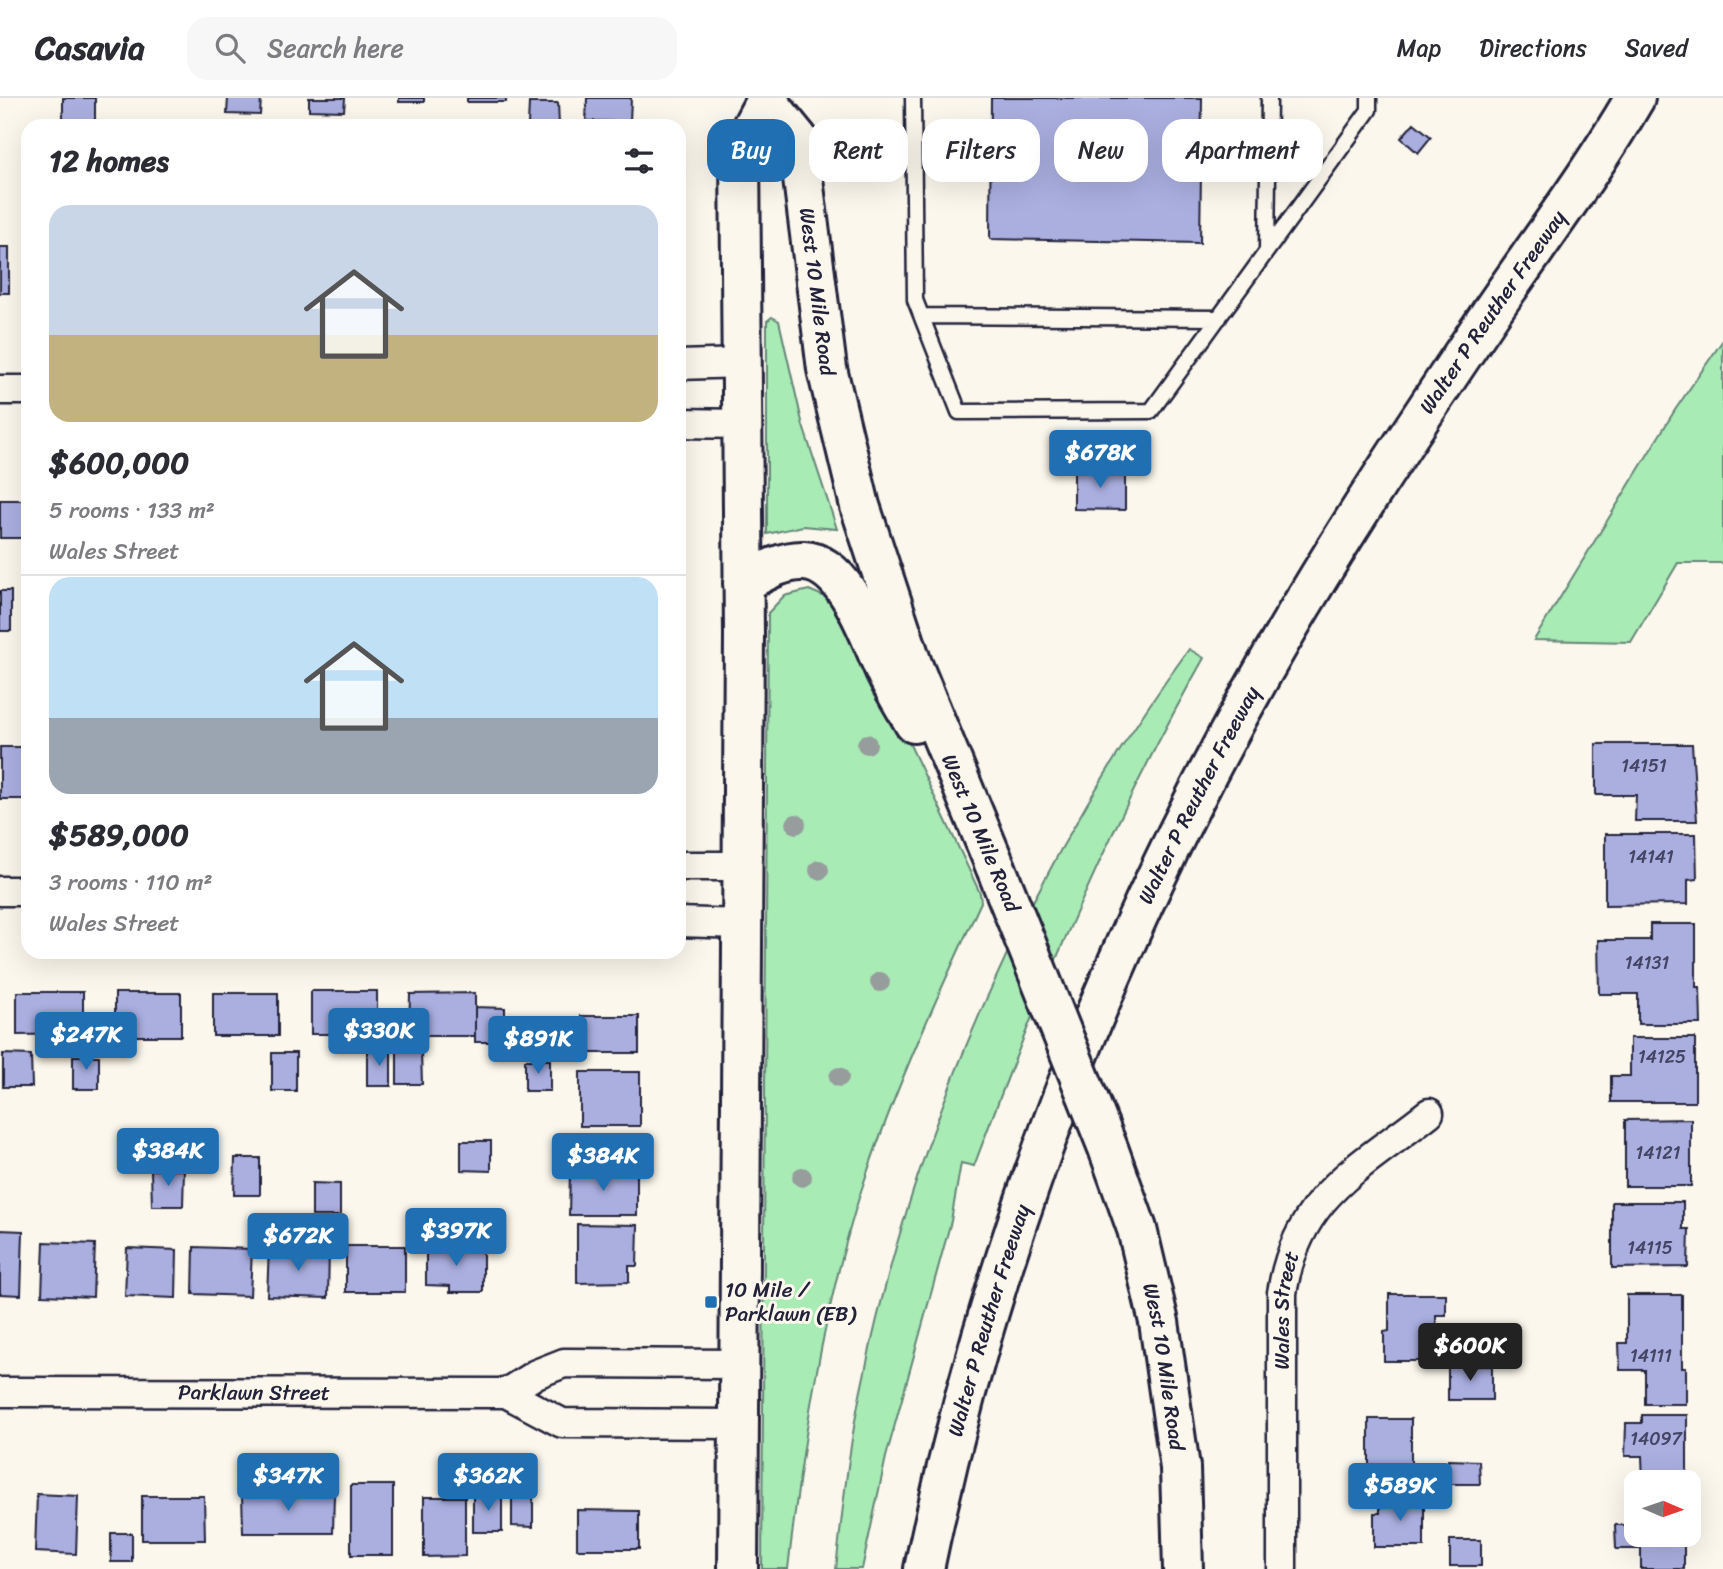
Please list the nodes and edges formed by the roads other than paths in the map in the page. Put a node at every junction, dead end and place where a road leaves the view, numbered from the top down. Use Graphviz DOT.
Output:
graph roads {
  1 [pos="913,98"];
  2 [pos="1269,98"];
  3 [pos="1369,98"];
  4 [pos="1635,98"];
  5 [pos="767,99"];
  6 [pos="1267,251"];
  7 [pos="922,316"];
  8 [pos="1219,318"];
  9 [pos="742,363"];
  10 [pos="686,365"];
  11 [pos="0,390"];
  12 [pos="21,390"];
  13 [pos="686,423"];
  14 [pos="743,424"];
  15 [pos="743,583"];
  16 [pos="686,866"];
  17 [pos="743,866"];
  18 [pos="996,868"];
  19 [pos="0,891"];
  20 [pos="21,891"];
  21 [pos="686,922"];
  22 [pos="741,923"];
  23 [pos="1429,1113"];
  24 [pos="739,1364"];
  25 [pos="0,1392"];
  26 [pos="506,1393"];
  27 [pos="739,1424"];
  28 [pos="738,1569"];
  29 [pos="924,1569"];
  30 [pos="1183,1569"];
  31 [pos="1282,1569"];
  1 -- 7 [label="lane"];
  2 -- 6 [label="lane"];
  3 -- 6 [label="lane"];
  4 -- 29 [label="main road, Walter P Reuther Freeway"];
  5 -- 9 [label="main road, West 10 Mile Road"];
  5 -- 18 [label="main road, West 10 Mile Road"];
  6 -- 8 [label="lane"];
  7 -- 8 [label="lane"];
  7 -- 8 [label="lane"];
  9 -- 10 [label="street"];
  9 -- 14 [label="main road, West 10 Mile Road"];
  11 -- 12 [label="street"];
  13 -- 14 [label="street"];
  14 -- 15 [label="main road, West 10 Mile Road"];
  15 -- 17 [label="main road, West 10 Mile Road"];
  15 -- 18 [label="main road"];
  16 -- 17 [label="street"];
  17 -- 22 [label="main road, West 10 Mile Road"];
  18 -- 30 [label="main road, West 10 Mile Road, bridge"];
  19 -- 20 [label="street"];
  21 -- 22 [label="street"];
  22 -- 24 [label="main road, West 10 Mile Road"];
  23 -- 31 [label="street, Wales Street"];
  24 -- 26 [label="street"];
  24 -- 27 [label="main road, West 10 Mile Road"];
  25 -- 26 [label="street, Parklawn Street"];
  26 -- 27 [label="street, Parklawn Street"];
  27 -- 28 [label="main road, West 10 Mile Road"];
}
